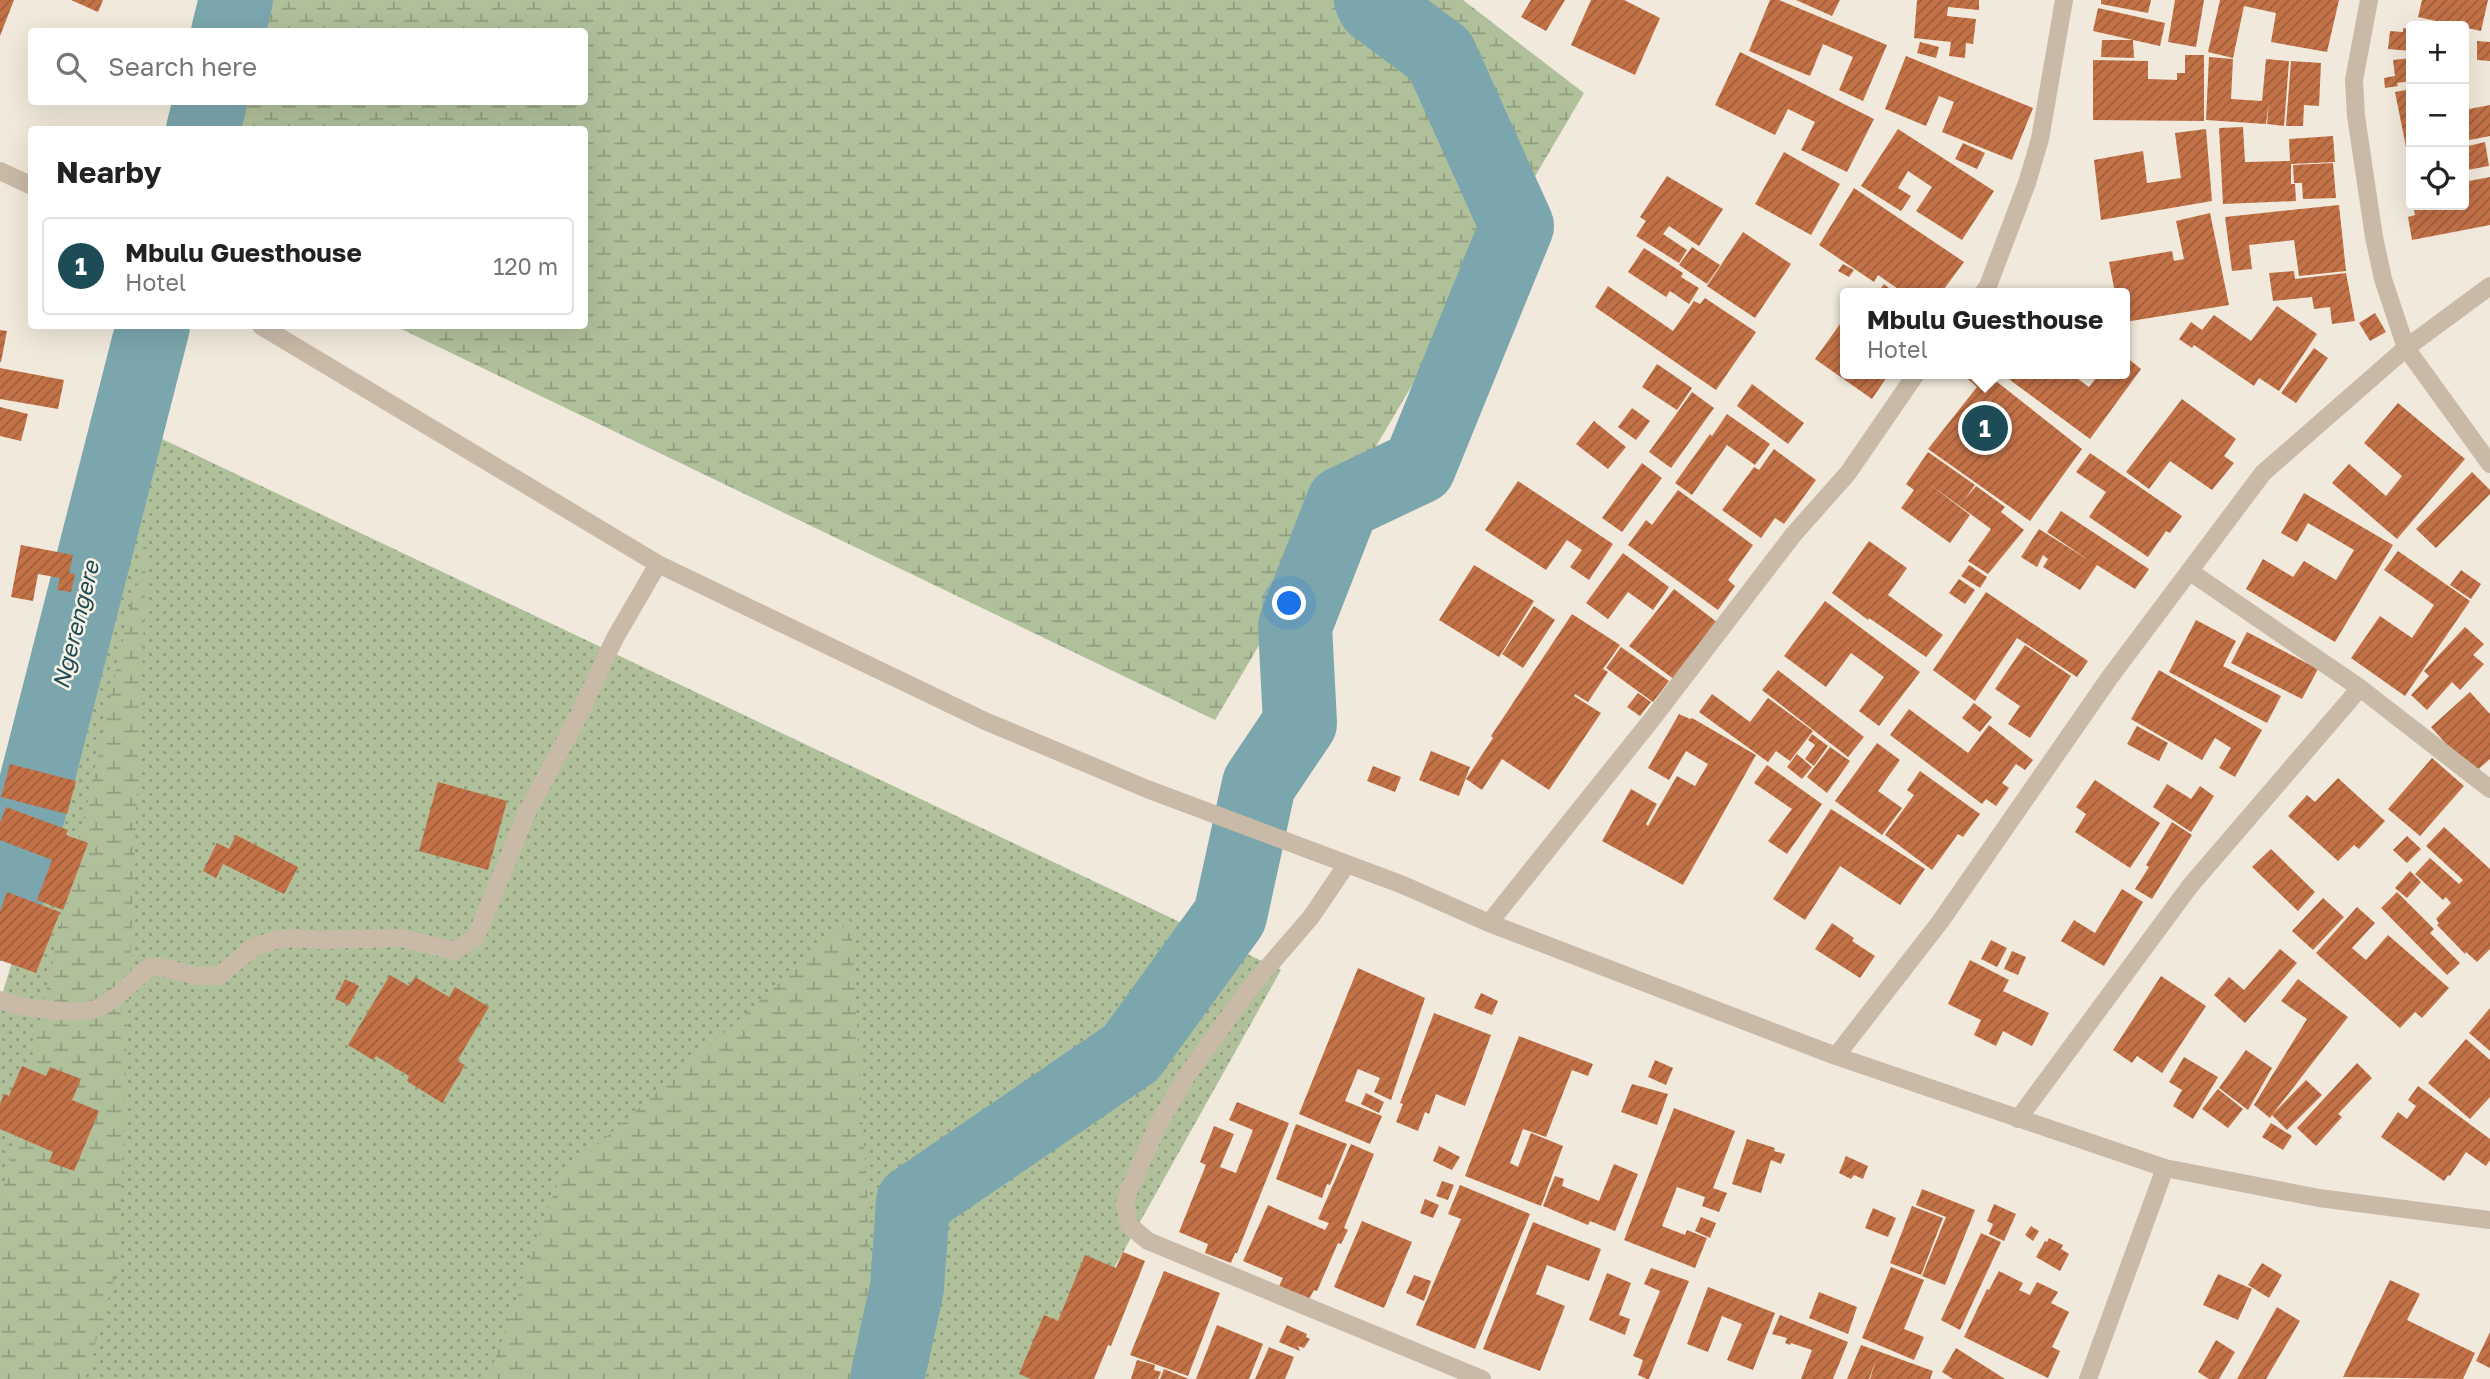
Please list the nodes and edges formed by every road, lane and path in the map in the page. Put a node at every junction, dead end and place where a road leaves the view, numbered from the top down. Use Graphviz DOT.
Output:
graph roads {
  1 [pos="2064,0"];
  2 [pos="2369,0"];
  3 [pos="0,171"];
  4 [pos="28,184"];
  5 [pos="2490,285"];
  6 [pos="1987,288"];
  7 [pos="266,329"];
  8 [pos="2406,348"];
  9 [pos="1913,379"];
  10 [pos="2490,464"];
  11 [pos="658,564"];
  12 [pos="2189,571"];
  13 [pos="2360,688"];
  14 [pos="2490,789"];
  15 [pos="1347,864"];
  16 [pos="1489,923"];
  17 [pos="0,1000"];
  18 [pos="1836,1056"];
  19 [pos="2018,1119"];
  20 [pos="2165,1168"];
  21 [pos="2490,1220"];
  22 [pos="1482,1379"];
  23 [pos="2088,1379"];
  1 -- 6 [label="street"];
  2 -- 8 [label="street"];
  3 -- 4 [label="street"];
  5 -- 8 [label="street"];
  7 -- 11 [label="street"];
  8 -- 10 [label="street"];
  8 -- 12 [label="street"];
  9 -- 16 [label="street"];
  11 -- 15 [label="street"];
  11 -- 17 [label="street"];
  12 -- 13 [label="street"];
  12 -- 18 [label="street"];
  13 -- 14 [label="street"];
  13 -- 19 [label="street"];
  15 -- 16 [label="street"];
  15 -- 22 [label="street"];
  16 -- 18 [label="street"];
  18 -- 19 [label="street"];
  19 -- 20 [label="street"];
  20 -- 21 [label="street"];
  20 -- 23 [label="street"];
}
